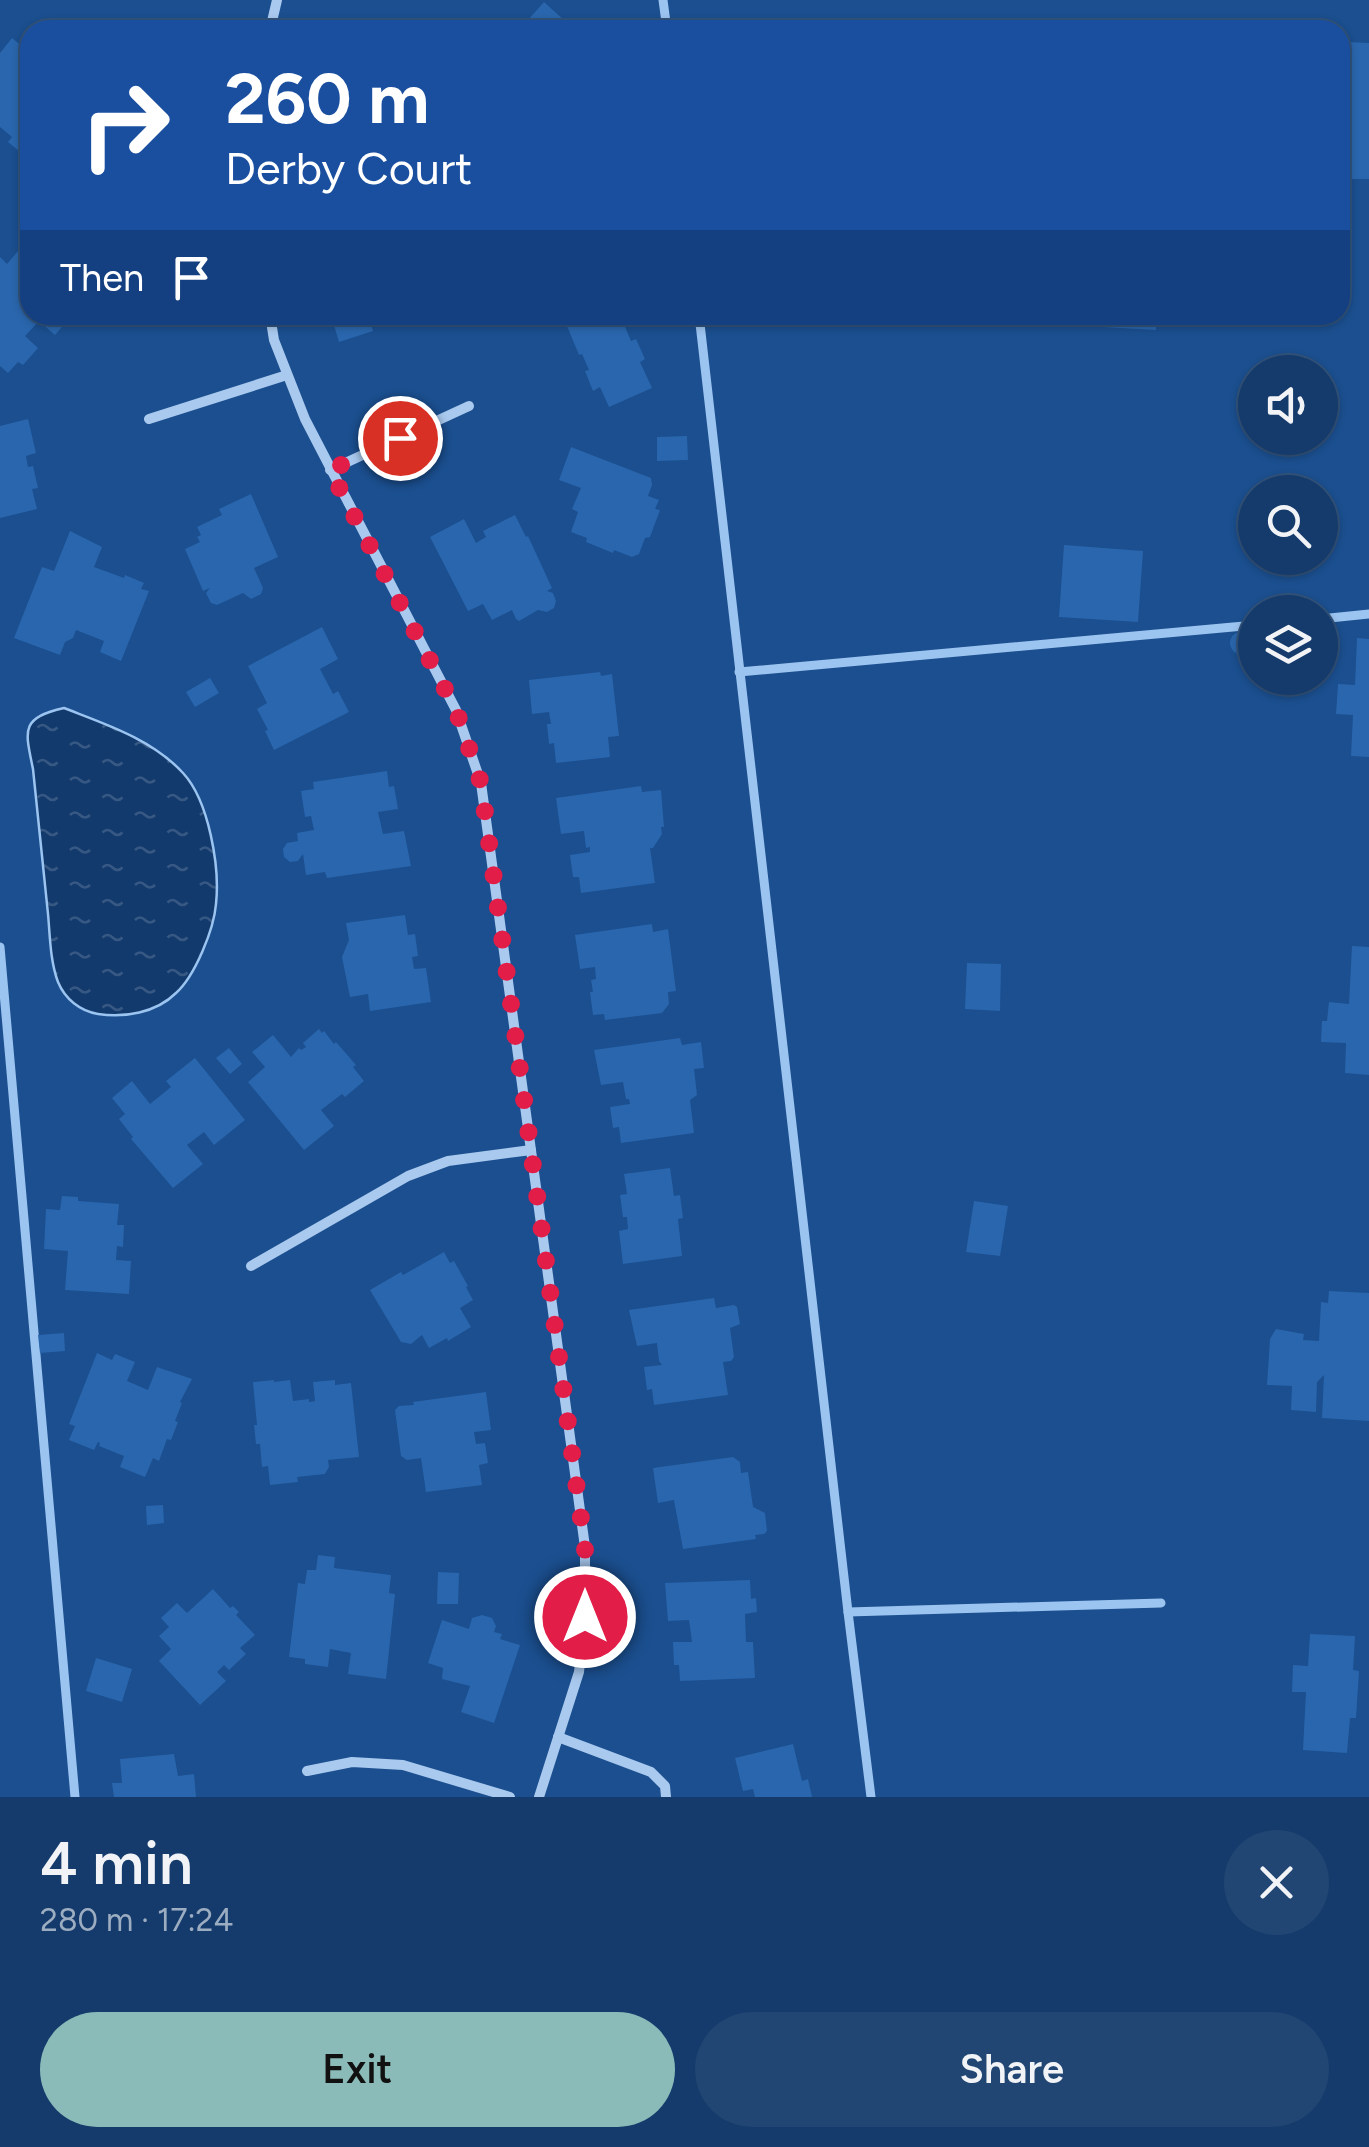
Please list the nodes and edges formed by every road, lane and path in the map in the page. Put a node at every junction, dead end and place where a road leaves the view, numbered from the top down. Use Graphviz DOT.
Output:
graph roads {
  1 [pos="272,325"];
  2 [pos="288,375"];
  3 [pos="469,406"];
  4 [pos="149,419"];
  5 [pos="330,470"];
  6 [pos="531,1150"];
  7 [pos="252,1266"];
  8 [pos="558,1737"];
  9 [pos="307,1771"];
  10 [pos="510,1797"];
  11 [pos="539,1797"];
  12 [pos="666,1797"];
  1 -- 2 [label="street"];
  2 -- 4 [label="street"];
  2 -- 5 [label="street"];
  3 -- 5 [label="street"];
  5 -- 6 [label="street"];
  6 -- 7 [label="street"];
  6 -- 8 [label="street"];
  8 -- 11 [label="street"];
  8 -- 12 [label="street"];
  9 -- 10 [label="street"];
}
